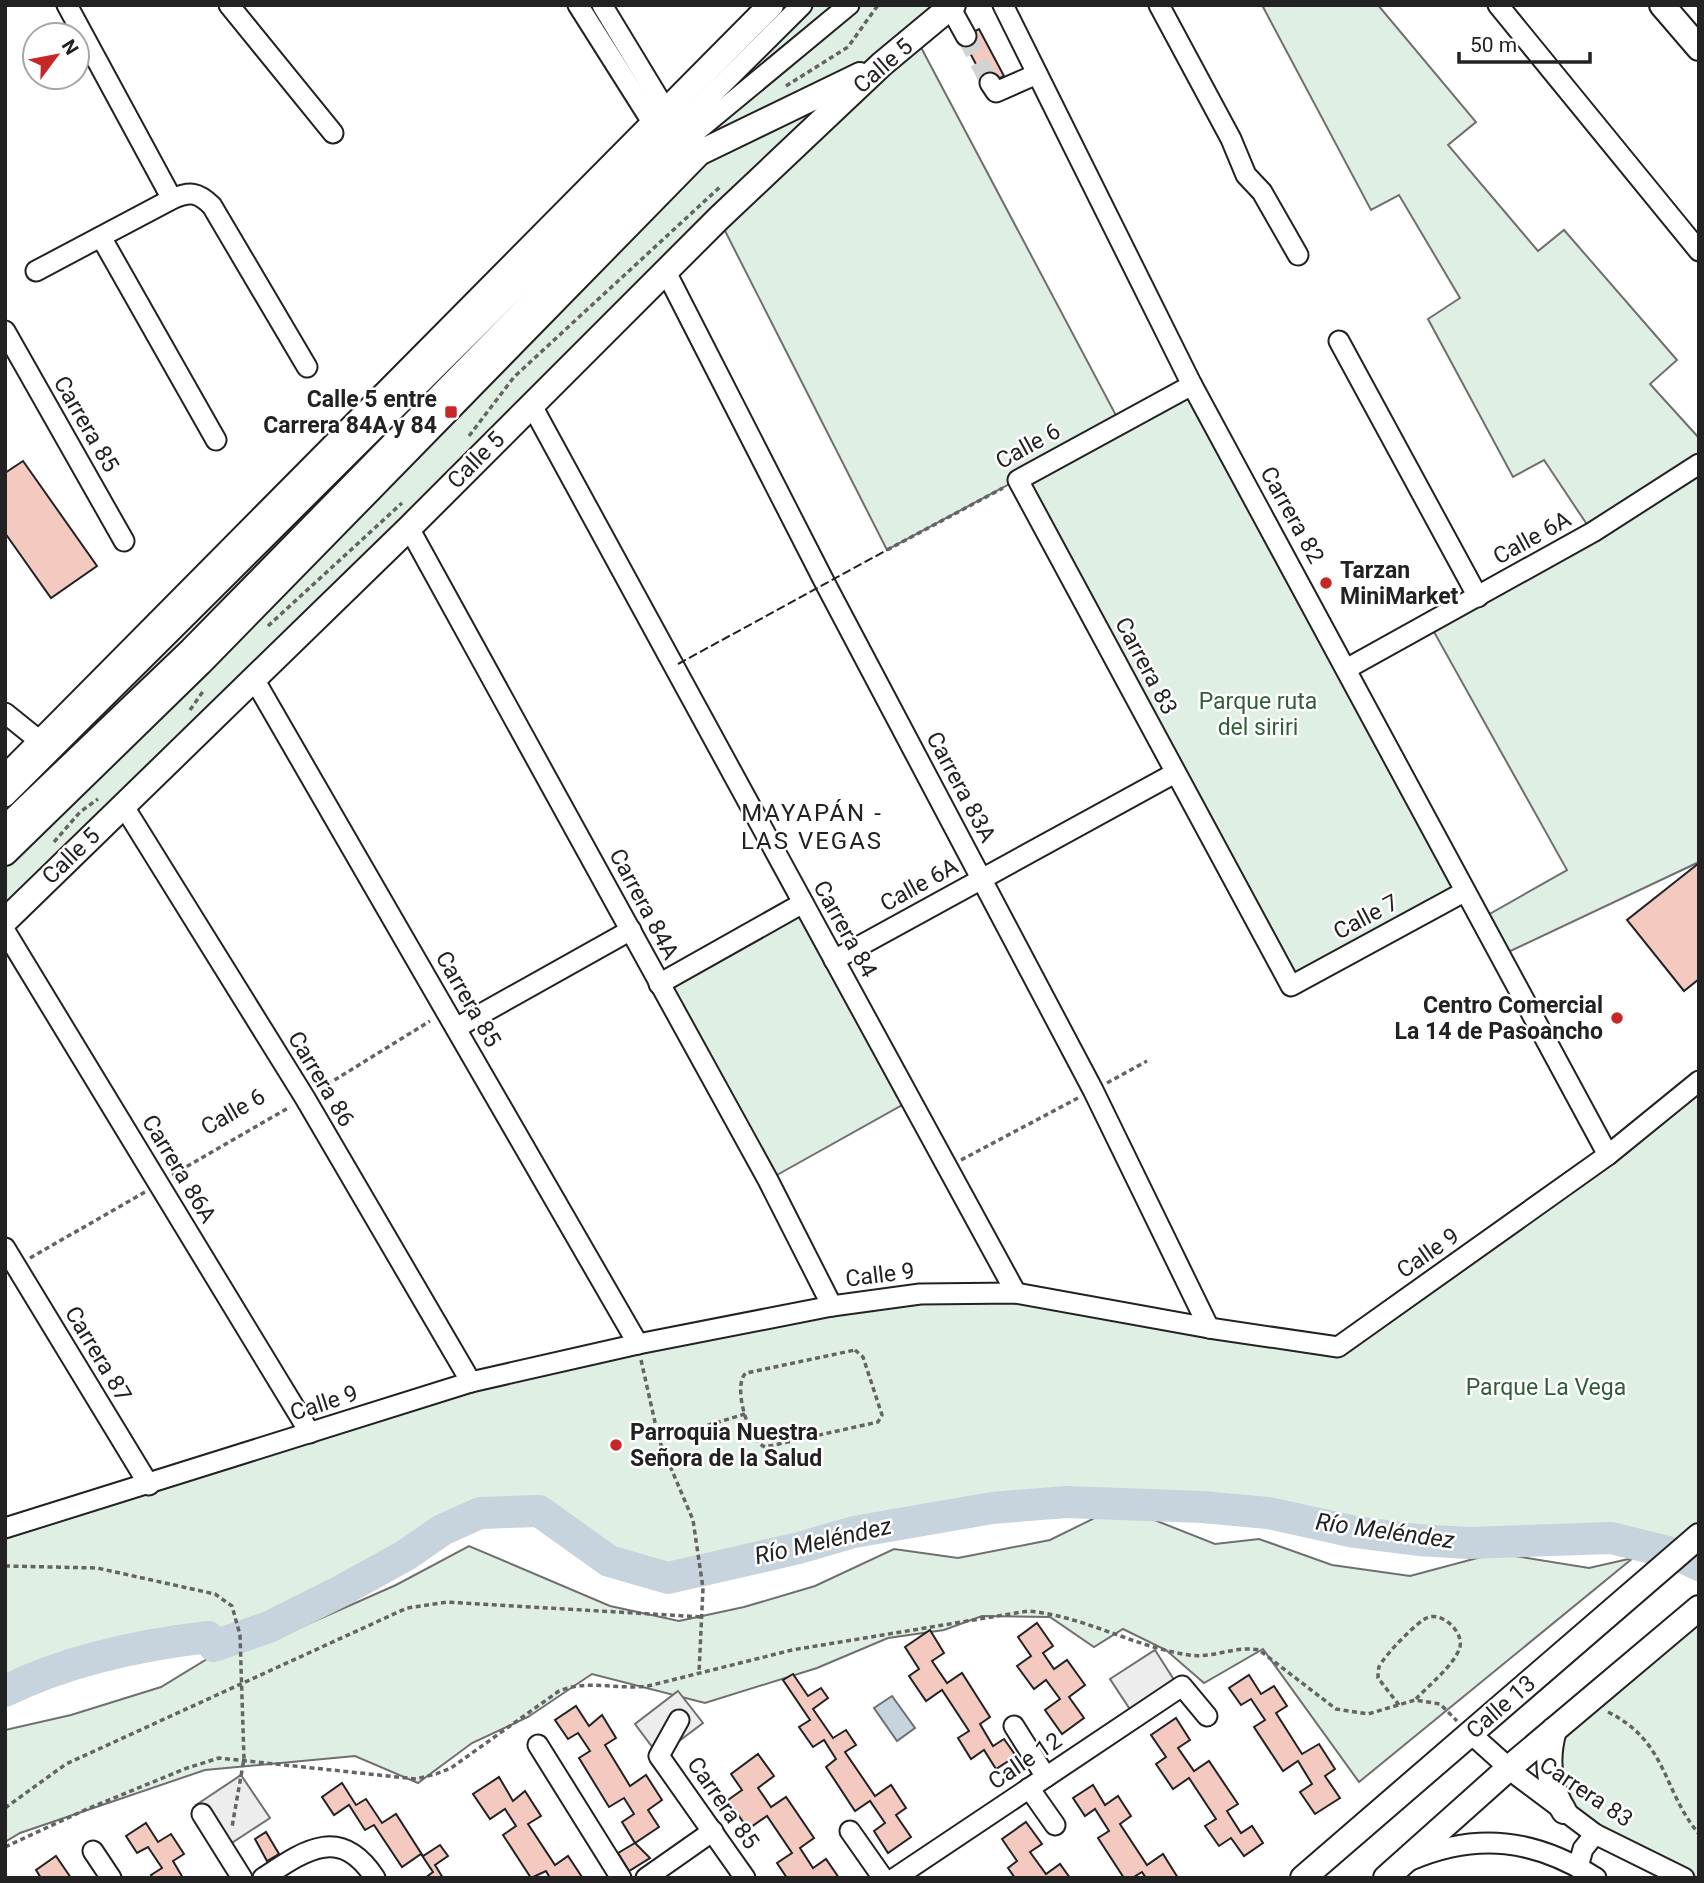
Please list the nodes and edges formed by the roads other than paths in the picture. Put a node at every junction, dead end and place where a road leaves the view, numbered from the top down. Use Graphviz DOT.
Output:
graph roads {
  1 [pos="67,5"];
  2 [pos="229,5"];
  3 [pos="578,5"];
  4 [pos="603,5"];
  5 [pos="771,5"];
  6 [pos="802,5"];
  7 [pos="849,5"];
  8 [pos="1003,5"];
  9 [pos="1159,5"];
  10 [pos="1498,5"];
  11 [pos="1662,5"];
  12 [pos="951,6"];
  13 [pos="966,36"];
  14 [pos="1699,48"];
  15 [pos="882,64"];
  16 [pos="1037,74"];
  17 [pos="990,83"];
  18 [pos="334,133"];
  19 [pos="673,134"];
  20 [pos="172,199"];
  21 [pos="1692,228"];
  22 [pos="100,237"];
  23 [pos="1699,251"];
  24 [pos="1298,256"];
  25 [pos="36,271"];
  26 [pos="666,272"];
  27 [pos="5,331"];
  28 [pos="1339,341"];
  29 [pos="307,367"];
  30 [pos="1192,385"];
  31 [pos="531,404"];
  32 [pos="216,440"];
  33 [pos="1699,464"];
  34 [pos="1018,480"];
  35 [pos="409,528"];
  36 [pos="124,541"];
  37 [pos="1478,597"];
  38 [pos="1348,668"];
  39 [pos="254,679"];
  40 [pos="5,713"];
  41 [pos="41,741"];
  42 [pos="1175,773"];
  43 [pos="5,778"];
  44 [pos="5,797"];
  45 [pos="113,801"];
  46 [pos="5,825"];
  47 [pos="5,853"];
  48 [pos="982,878"];
  49 [pos="1464,892"];
  50 [pos="803,903"];
  51 [pos="5,921"];
  52 [pos="631,930"];
  53 [pos="5,931"];
  54 [pos="834,960"];
  55 [pos="659,984"];
  56 [pos="1291,986"];
  57 [pos="456,1028"];
  58 [pos="1699,1081"];
  59 [pos="1608,1155"];
  60 [pos="5,1248"];
  61 [pos="1016,1293"];
  62 [pos="832,1306"];
  63 [pos="1209,1328"];
  64 [pos="638,1344"];
  65 [pos="471,1382"];
  66 [pos="310,1433"];
  67 [pos="149,1485"];
  68 [pos="5,1528"];
  69 [pos="1699,1536"];
  70 [pos="1699,1608"];
  71 [pos="1207,1716"];
  72 [pos="679,1720"];
  73 [pos="1014,1726"];
  74 [pos="1464,1728"];
  75 [pos="1554,1730"];
  76 [pos="538,1745"];
  77 [pos="1509,1768"];
  78 [pos="1045,1777"];
  79 [pos="1029,1788"];
  80 [pos="1564,1811"];
  81 [pos="202,1814"];
  82 [pos="1055,1825"];
  83 [pos="713,1831"];
  84 [pos="850,1831"];
  85 [pos="1595,1834"];
  86 [pos="93,1851"];
  87 [pos="1578,1867"];
  88 [pos="1393,1871"];
  89 [pos="111,1878"];
  90 [pos="242,1878"];
  91 [pos="263,1878"];
  92 [pos="375,1878"];
  93 [pos="621,1878"];
  94 [pos="646,1878"];
  95 [pos="745,1878"];
  96 [pos="883,1878"];
  97 [pos="895,1878"];
  98 [pos="1303,1878"];
  99 [pos="1596,1878"];
  100 [pos="1684,1878"];
  1 -- 20 [label="street"];
  2 -- 18 [label="street"];
  3 -- 19 [label="street"];
  4 -- 19 [label="street"];
  5 -- 19 [label="main road"];
  6 -- 19 [label="street"];
  7 -- 19 [label="street"];
  8 -- 16 [label="street, Carrera 82"];
  9 -- 24 [label="street"];
  10 -- 21 [label="street"];
  11 -- 14 [label="main road"];
  12 -- 13 [label="street"];
  12 -- 15 [label="main road, Calle 5"];
  15 -- 19 [label="main road"];
  15 -- 26 [label="main road, Calle 5"];
  16 -- 17 [label="street"];
  16 -- 30 [label="street, Carrera 82"];
  19 -- 41 [label="main road"];
  19 -- 44 [label="street"];
  19 -- 46 [label="street"];
  19 -- 47 [label="main road"];
  20 -- 22 [label="street"];
  20 -- 29 [label="street"];
  21 -- 23 [label="street"];
  22 -- 25 [label="street"];
  22 -- 32 [label="street"];
  26 -- 31 [label="main road, Calle 5"];
  26 -- 48 [label="street, Carrera 83A"];
  27 -- 36 [label="street, Carrera 85"];
  28 -- 37 [label="street"];
  30 -- 34 [label="street, Calle 6"];
  30 -- 38 [label="street, Carrera 82"];
  31 -- 35 [label="main road, Calle 5"];
  31 -- 50 [label="street, Carrera 84"];
  33 -- 37 [label="street, Calle 6A"];
  34 -- 42 [label="street, Carrera 83"];
  35 -- 39 [label="main road, Calle 5"];
  35 -- 52 [label="street, Carrera 84A"];
  37 -- 38 [label="street, Calle 6A"];
  38 -- 49 [label="street, Carrera 82"];
  39 -- 45 [label="main road, Calle 5"];
  39 -- 57 [label="street, Carrera 85"];
  40 -- 41 [label="street"];
  41 -- 43 [label="main road"];
  42 -- 48 [label="street, Calle 6A"];
  42 -- 56 [label="street, Carrera 83"];
  45 -- 51 [label="main road, Calle 5"];
  45 -- 65 [label="street, Carrera 86"];
  48 -- 54 [label="street, Calle 6A"];
  48 -- 63 [label="street, Carrera 83A"];
  49 -- 56 [label="street, Calle 7"];
  49 -- 59 [label="street, Carrera 82"];
  50 -- 54 [label="street, Carrera 84"];
  50 -- 55 [label="street"];
  52 -- 55 [label="street, Carrera 84A"];
  52 -- 57 [label="street"];
  53 -- 66 [label="street, Carrera 86A"];
  54 -- 61 [label="street, Carrera 84"];
  55 -- 62 [label="street, Carrera 84A"];
  57 -- 64 [label="street, Carrera 85"];
  58 -- 59 [label="street, Calle 9"];
  59 -- 63 [label="street, Calle 9"];
  60 -- 67 [label="street, Carrera 87"];
  61 -- 62 [label="street, Calle 9"];
  61 -- 63 [label="street, Calle 9"];
  62 -- 64 [label="street, Calle 9"];
  64 -- 65 [label="street, Calle 9"];
  65 -- 66 [label="street, Calle 9"];
  66 -- 67 [label="street, Calle 9"];
  67 -- 68 [label="street, Calle 9"];
  69 -- 74 [label="main road, Calle 13"];
  70 -- 75 [label="main road"];
  71 -- 78 [label="street, Calle 12"];
  72 -- 83 [label="street, Carrera 85"];
  73 -- 78 [label="street"];
  74 -- 77 [label="street, Carrera 83"];
  74 -- 98 [label="main road, Calle 13"];
  75 -- 77 [label="main road"];
  75 -- 80 [label="main road"];
  76 -- 93 [label="street"];
  77 -- 80 [label="street, Carrera 83"];
  77 -- 88 [label="main road"];
  78 -- 79 [label="street, Calle 12"];
  79 -- 82 [label="street"];
  79 -- 97 [label="street, Calle 12"];
  80 -- 85 [label="street, Carrera 83"];
  81 -- 90 [label="street"];
  83 -- 94 [label="street"];
  83 -- 95 [label="street, Carrera 85"];
  84 -- 96 [label="street"];
  85 -- 87 [label="street"];
  85 -- 100 [label="street, Carrera 83"];
  86 -- 89 [label="street"];
  87 -- 88 [label="street"];
  87 -- 99 [label="street"];
  91 -- 92 [label="street"];
}
